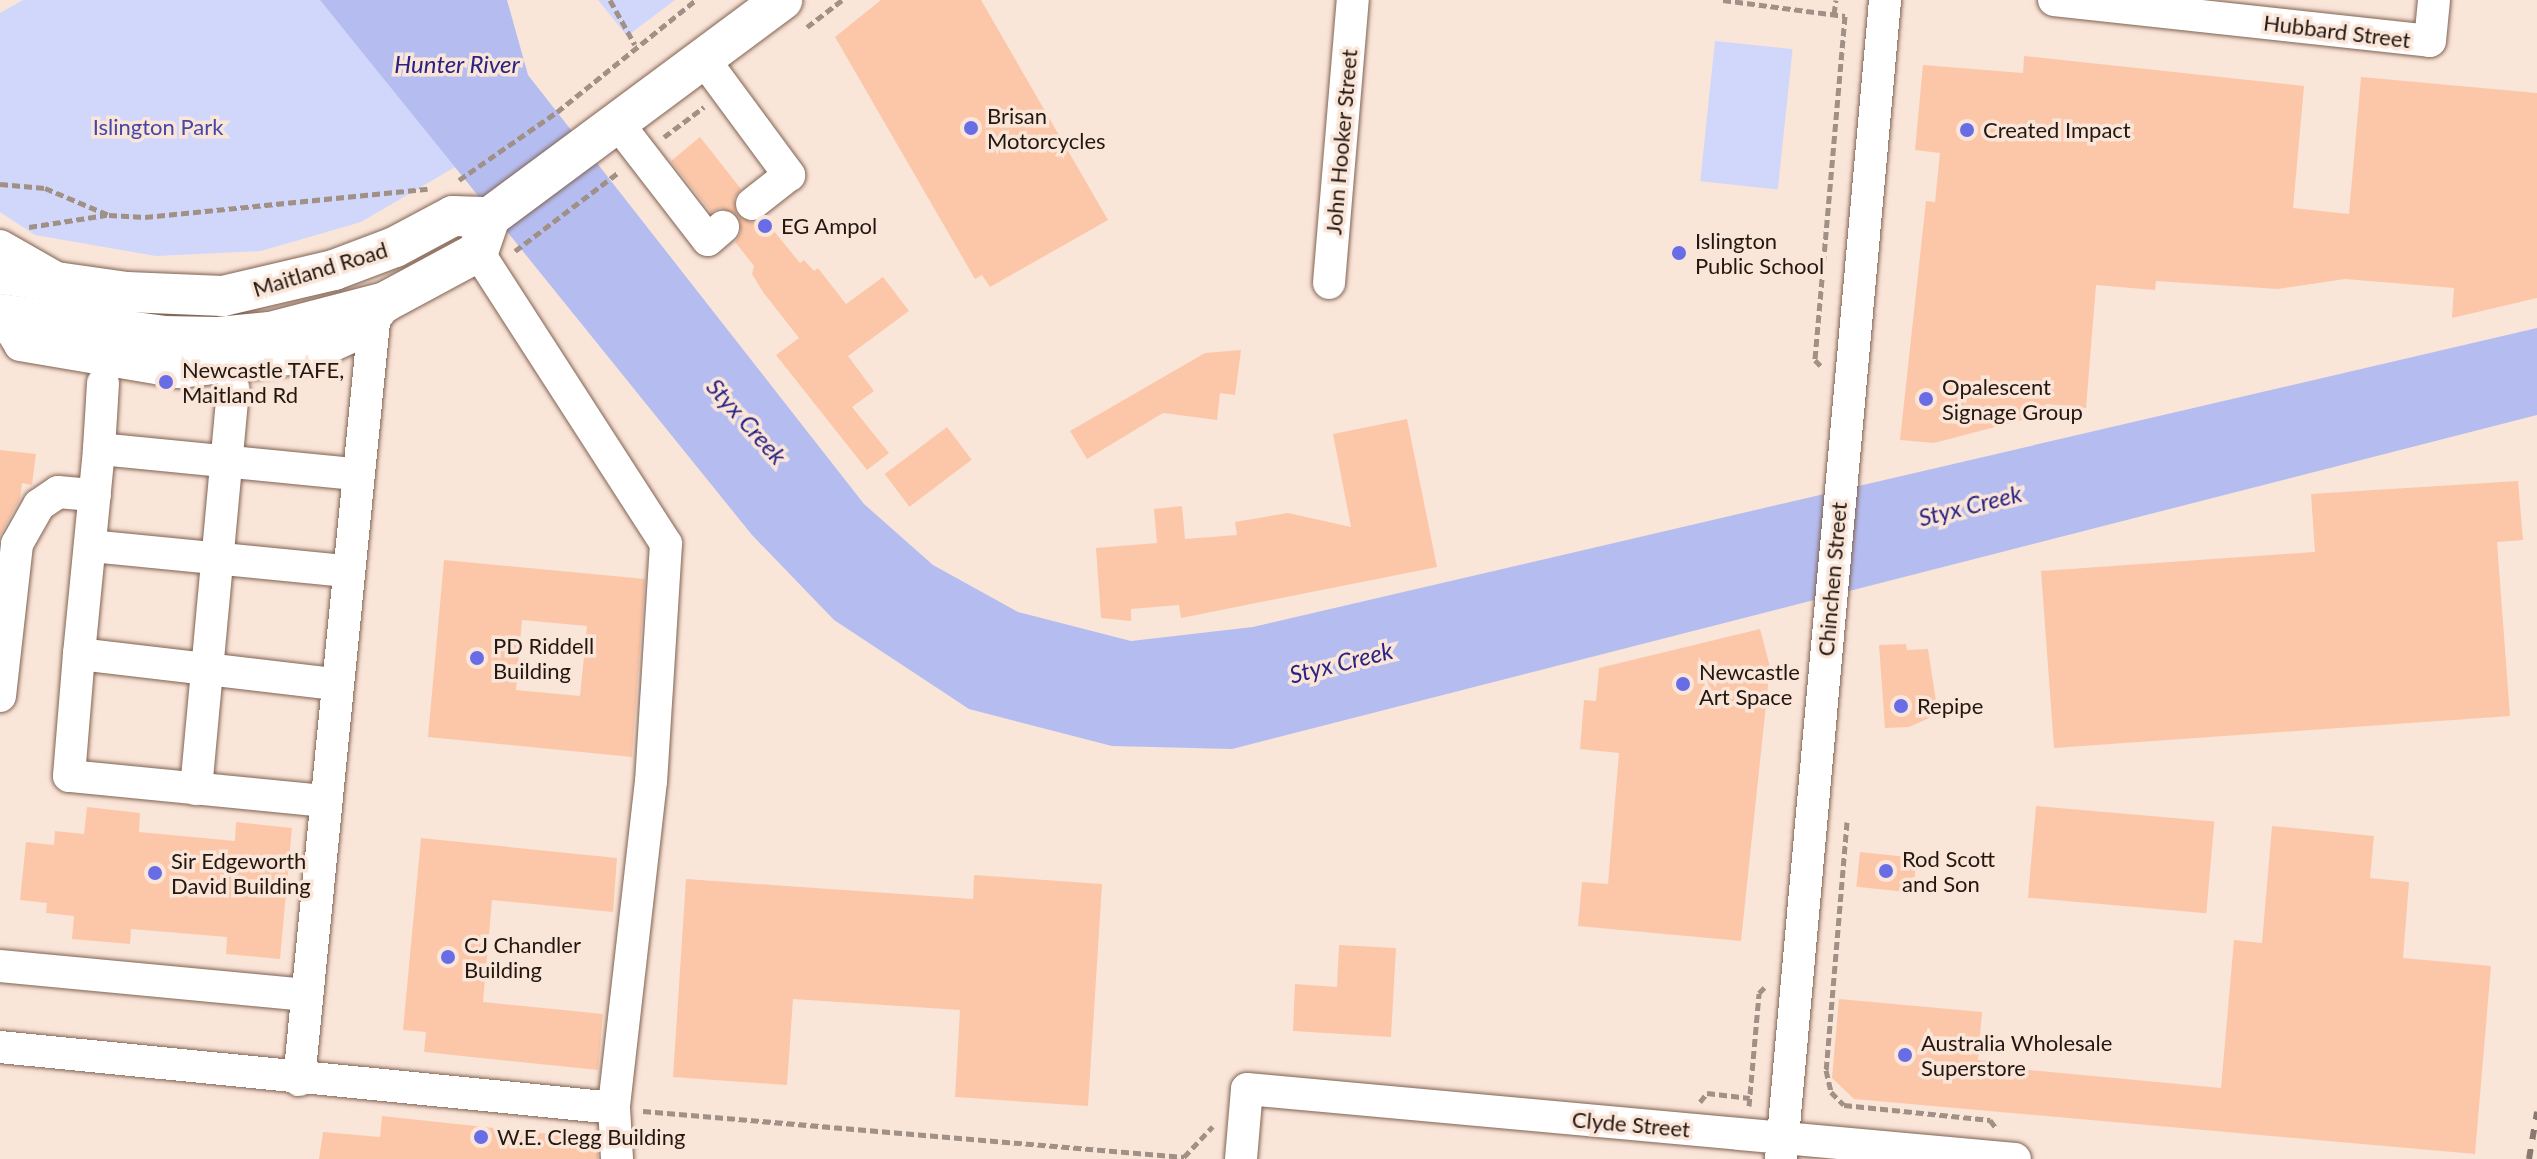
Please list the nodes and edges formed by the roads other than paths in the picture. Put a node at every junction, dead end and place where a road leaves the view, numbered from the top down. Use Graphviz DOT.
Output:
graph roads {
  1 [pos="782,0"];
  2 [pos="1353,0"];
  3 [pos="1885,0"];
  4 [pos="2054,0"];
  5 [pos="2434,0"];
  6 [pos="2158,5"];
  7 [pos="705,61"];
  8 [pos="619,125"];
  9 [pos="752,204"];
  10 [pos="723,227"];
  11 [pos="484,234"];
  12 [pos="8,238"];
  13 [pos="0,274"];
  14 [pos="63,283"];
  15 [pos="1329,283"];
  16 [pos="380,312"];
  17 [pos="1,314"];
  18 [pos="103,383"];
  19 [pos="233,388"];
  20 [pos="99,449"];
  21 [pos="226,462"];
  22 [pos="355,474"];
  23 [pos="95,495"];
  24 [pos="90,546"];
  25 [pos="217,558"];
  26 [pos="346,571"];
  27 [pos="79,654"];
  28 [pos="207,671"];
  29 [pos="336,684"];
  30 [pos="0,696"];
  31 [pos="196,789"];
  32 [pos="325,801"];
  33 [pos="0,966"];
  34 [pos="307,995"];
  35 [pos="0,1047"];
  36 [pos="299,1080"];
  37 [pos="614,1108"];
  38 [pos="1782,1148"];
  39 [pos="617,1159"];
  40 [pos="1241,1159"];
  41 [pos="2015,1159"];
  1 -- 7 [label="main road, Maitland Road"];
  2 -- 15 [label="street, John Hooker Street"];
  3 -- 38 [label="street, Chinchen Street"];
  4 -- 6 [label="street, Hubbard Street"];
  5 -- 6 [label="street, Hubbard Street"];
  7 -- 8 [label="main road, Maitland Road"];
  7 -- 9 [label="street"];
  8 -- 10 [label="street"];
  8 -- 11 [label="main road, Maitland Road"];
  11 -- 14 [label="main road, Maitland Road"];
  11 -- 16 [label="main road, Maitland Road"];
  11 -- 37 [label="street"];
  12 -- 14 [label="street"];
  13 -- 14 [label="main road, Maitland Road"];
  16 -- 17 [label="main road, Maitland Road"];
  16 -- 22 [label="street"];
  18 -- 20 [label="street"];
  19 -- 21 [label="street"];
  20 -- 21 [label="street"];
  20 -- 23 [label="street"];
  21 -- 22 [label="street"];
  21 -- 25 [label="street"];
  22 -- 26 [label="street"];
  23 -- 24 [label="street"];
  23 -- 30 [label="street"];
  24 -- 25 [label="street"];
  24 -- 27 [label="street"];
  25 -- 26 [label="street"];
  25 -- 28 [label="street"];
  26 -- 29 [label="street"];
  27 -- 28 [label="street"];
  27 -- 31 [label="street"];
  28 -- 29 [label="street"];
  28 -- 31 [label="street"];
  29 -- 32 [label="street"];
  31 -- 32 [label="street"];
  32 -- 34 [label="street"];
  33 -- 34 [label="street"];
  34 -- 36 [label="street"];
  35 -- 36 [label="street"];
  36 -- 37 [label="street"];
  37 -- 39 [label="street"];
  38 -- 40 [label="street, Clyde Street"];
  38 -- 41 [label="street, Clyde Street"];
}
